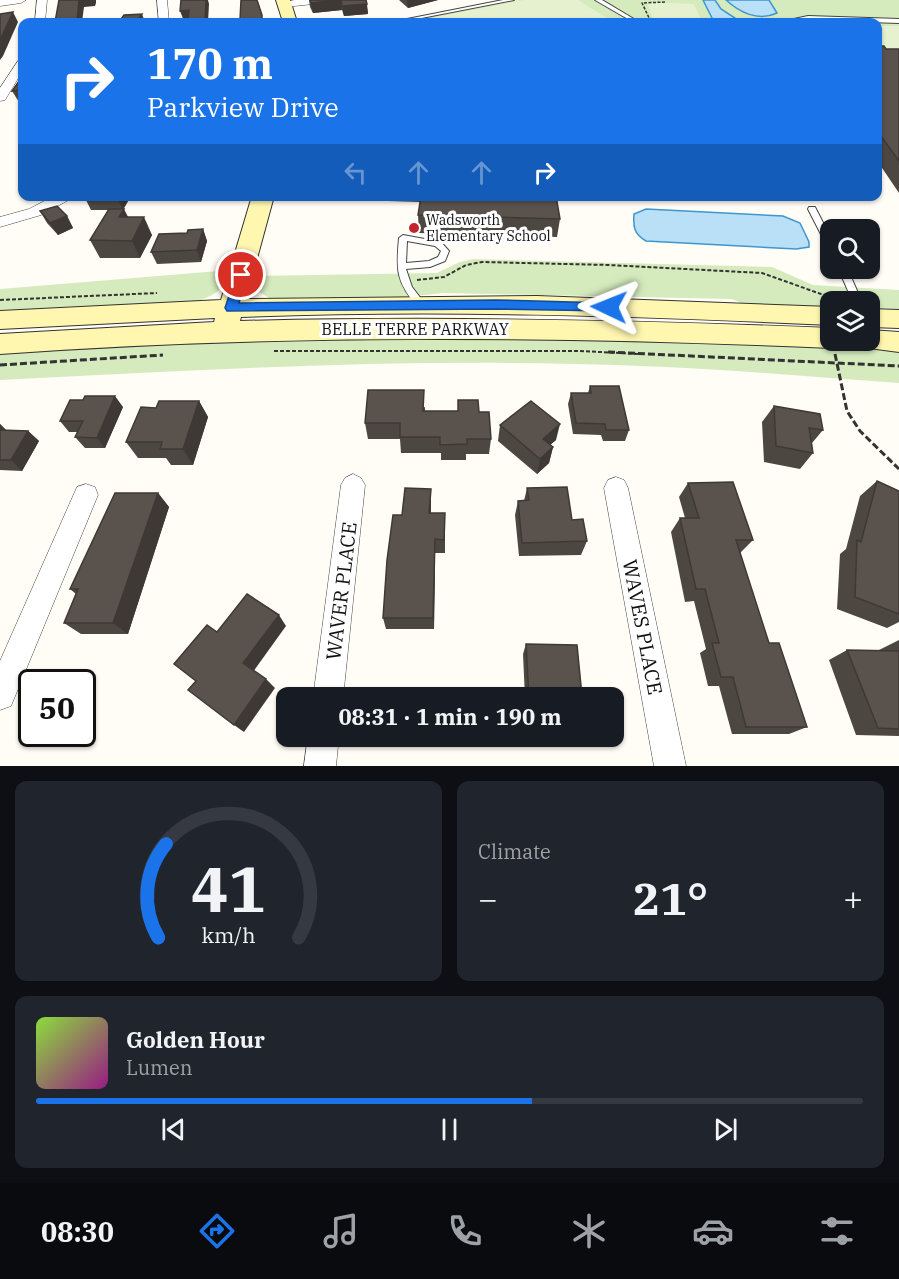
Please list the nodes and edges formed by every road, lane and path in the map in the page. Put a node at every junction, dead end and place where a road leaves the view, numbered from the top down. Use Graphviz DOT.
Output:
graph roads {
  1 [pos="21,0"];
  2 [pos="42,0"];
  3 [pos="162,0"];
  4 [pos="323,0"];
  5 [pos="511,0"];
  6 [pos="598,0"];
  7 [pos="284,2"];
  8 [pos="666,2"];
  9 [pos="0,3"];
  10 [pos="40,18"];
  11 [pos="164,18"];
  12 [pos="289,18"];
  13 [pos="416,18"];
  14 [pos="629,18"];
  15 [pos="650,18"];
  16 [pos="882,20"];
  17 [pos="899,21"];
  18 [pos="18,70"];
  19 [pos="0,97"];
  20 [pos="57,201"];
  21 [pos="262,201"];
  22 [pos="812,208"];
  23 [pos="0,222"];
  24 [pos="820,224"];
  25 [pos="400,266"];
  26 [pos="416,280"];
  27 [pos="820,297"];
  28 [pos="421,305"];
  29 [pos="820,307"];
  30 [pos="228,319"];
  31 [pos="0,320"];
  32 [pos="899,320"];
  33 [pos="880,331"];
  34 [pos="0,344"];
  35 [pos="820,348"];
  36 [pos="820,349"];
  37 [pos="266,351"];
  38 [pos="834,351"];
  39 [pos="842,351"];
  40 [pos="172,354"];
  41 [pos="0,365"];
  42 [pos="899,366"];
  43 [pos="899,469"];
  44 [pos="353,485"];
  45 [pos="616,488"];
  46 [pos="86,495"];
  47 [pos="329,687"];
  48 [pos="0,694"];
  49 [pos="323,747"];
  50 [pos="320,766"];
  51 [pos="670,766"];
  1 -- 9 [label="street"];
  2 -- 10 [label="street"];
  3 -- 11 [label="street"];
  4 -- 7 [label="street"];
  5 -- 13 [label="lane"];
  6 -- 14 [label="lane"];
  7 -- 12 [label="main road"];
  8 -- 15 [label="path"];
  16 -- 17 [label="lane"];
  18 -- 19 [label="street"];
  20 -- 23 [label="street"];
  21 -- 30 [label="main road"];
  22 -- 24 [label="lane"];
  25 -- 25 [label="lane"];
  25 -- 28 [label="lane"];
  26 -- 27 [label="path"];
  28 -- 29 [label="main road, BELLE TERRE PARKWAY"];
  28 -- 30 [label="main road, BELLE TERRE PARKWAY"];
  30 -- 31 [label="main road, BELLE TERRE PARKWAY"];
  30 -- 34 [label="main road, BELLE TERRE PARKWAY"];
  30 -- 35 [label="main road, BELLE TERRE PARKWAY"];
  32 -- 33 [label="main road"];
  36 -- 37 [label="path"];
  38 -- 43 [label="path"];
  39 -- 42 [label="path"];
  40 -- 41 [label="path"];
  44 -- 47 [label="street, WAVER PLACE"];
  45 -- 51 [label="street, WAVES PLACE"];
  46 -- 48 [label="street"];
  49 -- 50 [label="street"];
}
